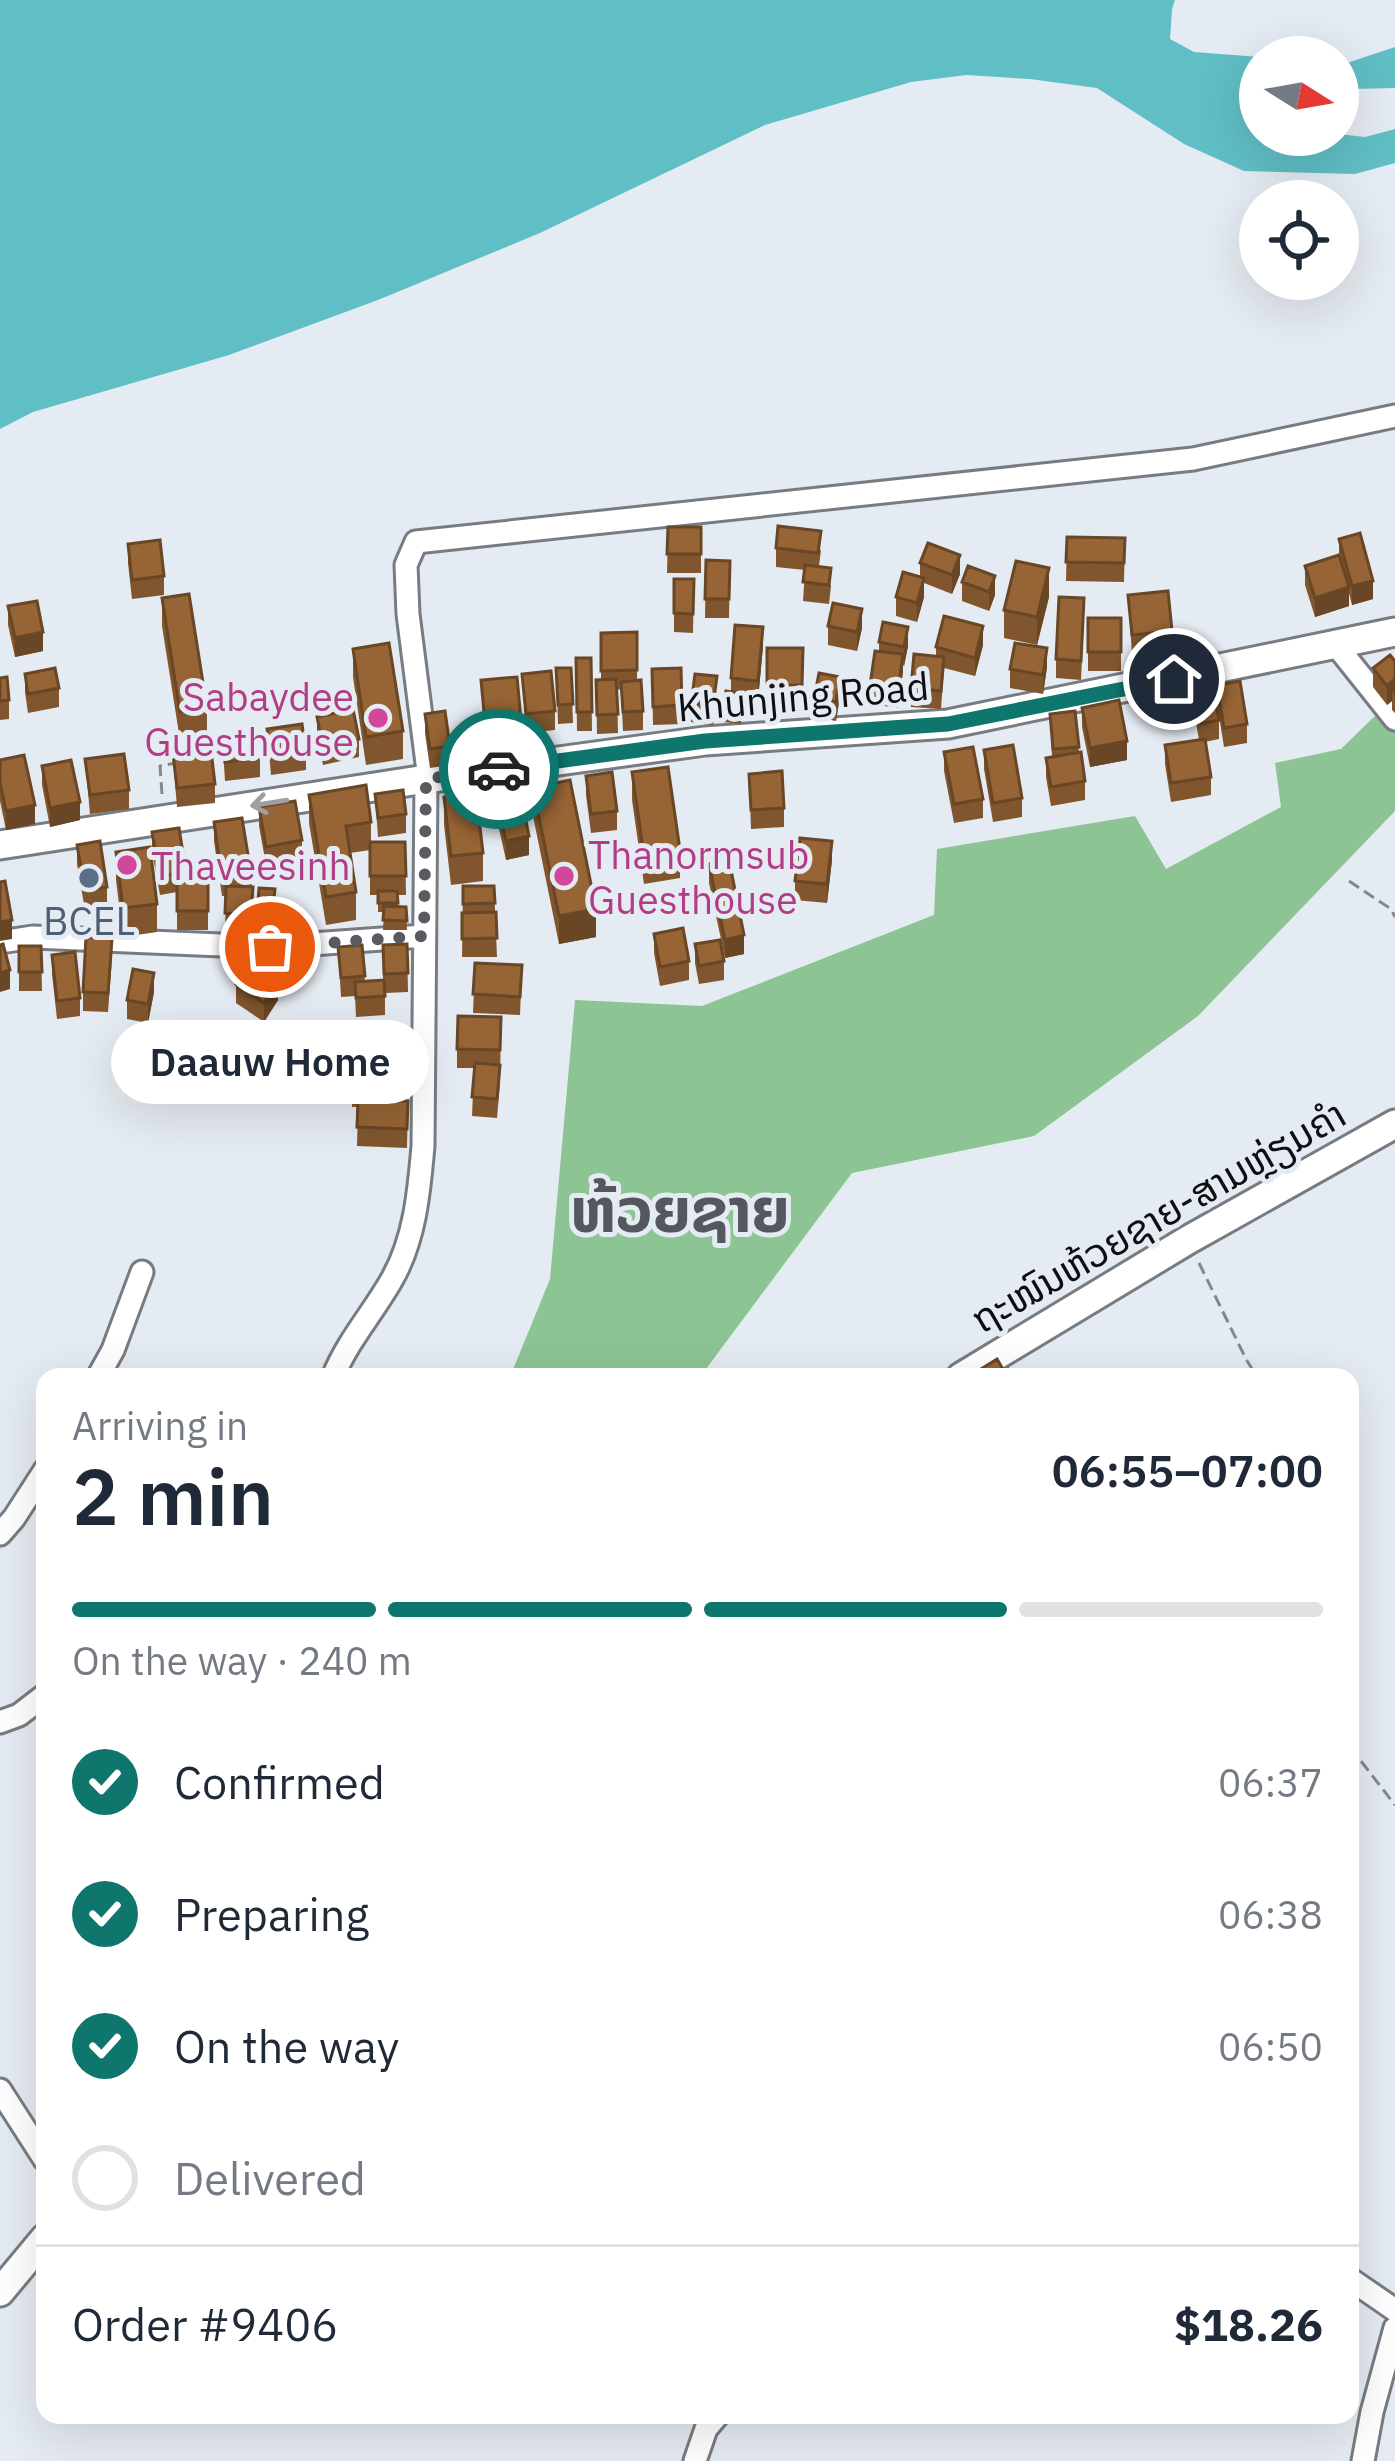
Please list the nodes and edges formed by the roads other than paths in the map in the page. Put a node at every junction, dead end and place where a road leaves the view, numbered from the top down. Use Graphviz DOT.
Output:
graph roads {
  1 [pos="1395,416"];
  2 [pos="1395,632"];
  3 [pos="1336,645"];
  4 [pos="1395,719"];
  5 [pos="428,779"];
  6 [pos="0,845"];
  7 [pos="424,936"];
  8 [pos="0,942"];
  9 [pos="1395,1124"];
  10 [pos="142,1271"];
  11 [pos="103,1368"];
  12 [pos="336,1368"];
  13 [pos="976,1368"];
  14 [pos="36,1484"];
  15 [pos="0,1534"];
  16 [pos="36,1702"];
  17 [pos="0,1722"];
  18 [pos="0,2090"];
  19 [pos="36,2146"];
  20 [pos="36,2249"];
  21 [pos="1359,2285"];
  22 [pos="0,2292"];
  23 [pos="1395,2311"];
  24 [pos="1395,2328"];
  25 [pos="710,2424"];
  26 [pos="695,2461"];
  27 [pos="1363,2461"];
  1 -- 5 [label="street"];
  2 -- 3 [label="main road, Khunjing Road"];
  3 -- 4 [label="street"];
  3 -- 5 [label="main road, Khunjing Road"];
  5 -- 6 [label="main road, Khunjing Road, one-way"];
  5 -- 7 [label="street"];
  7 -- 8 [label="street"];
  7 -- 12 [label="street"];
  9 -- 13 [label="main road, ຖະໜົນຫ້ວຍຊາຍ-ສາມຫຼ່ຽມຄຳ"];
  10 -- 11 [label="street"];
  14 -- 15 [label="street"];
  16 -- 17 [label="street"];
  18 -- 19 [label="street"];
  20 -- 22 [label="main road"];
  21 -- 23 [label="street"];
  24 -- 27 [label="street"];
  25 -- 26 [label="street"];
}
